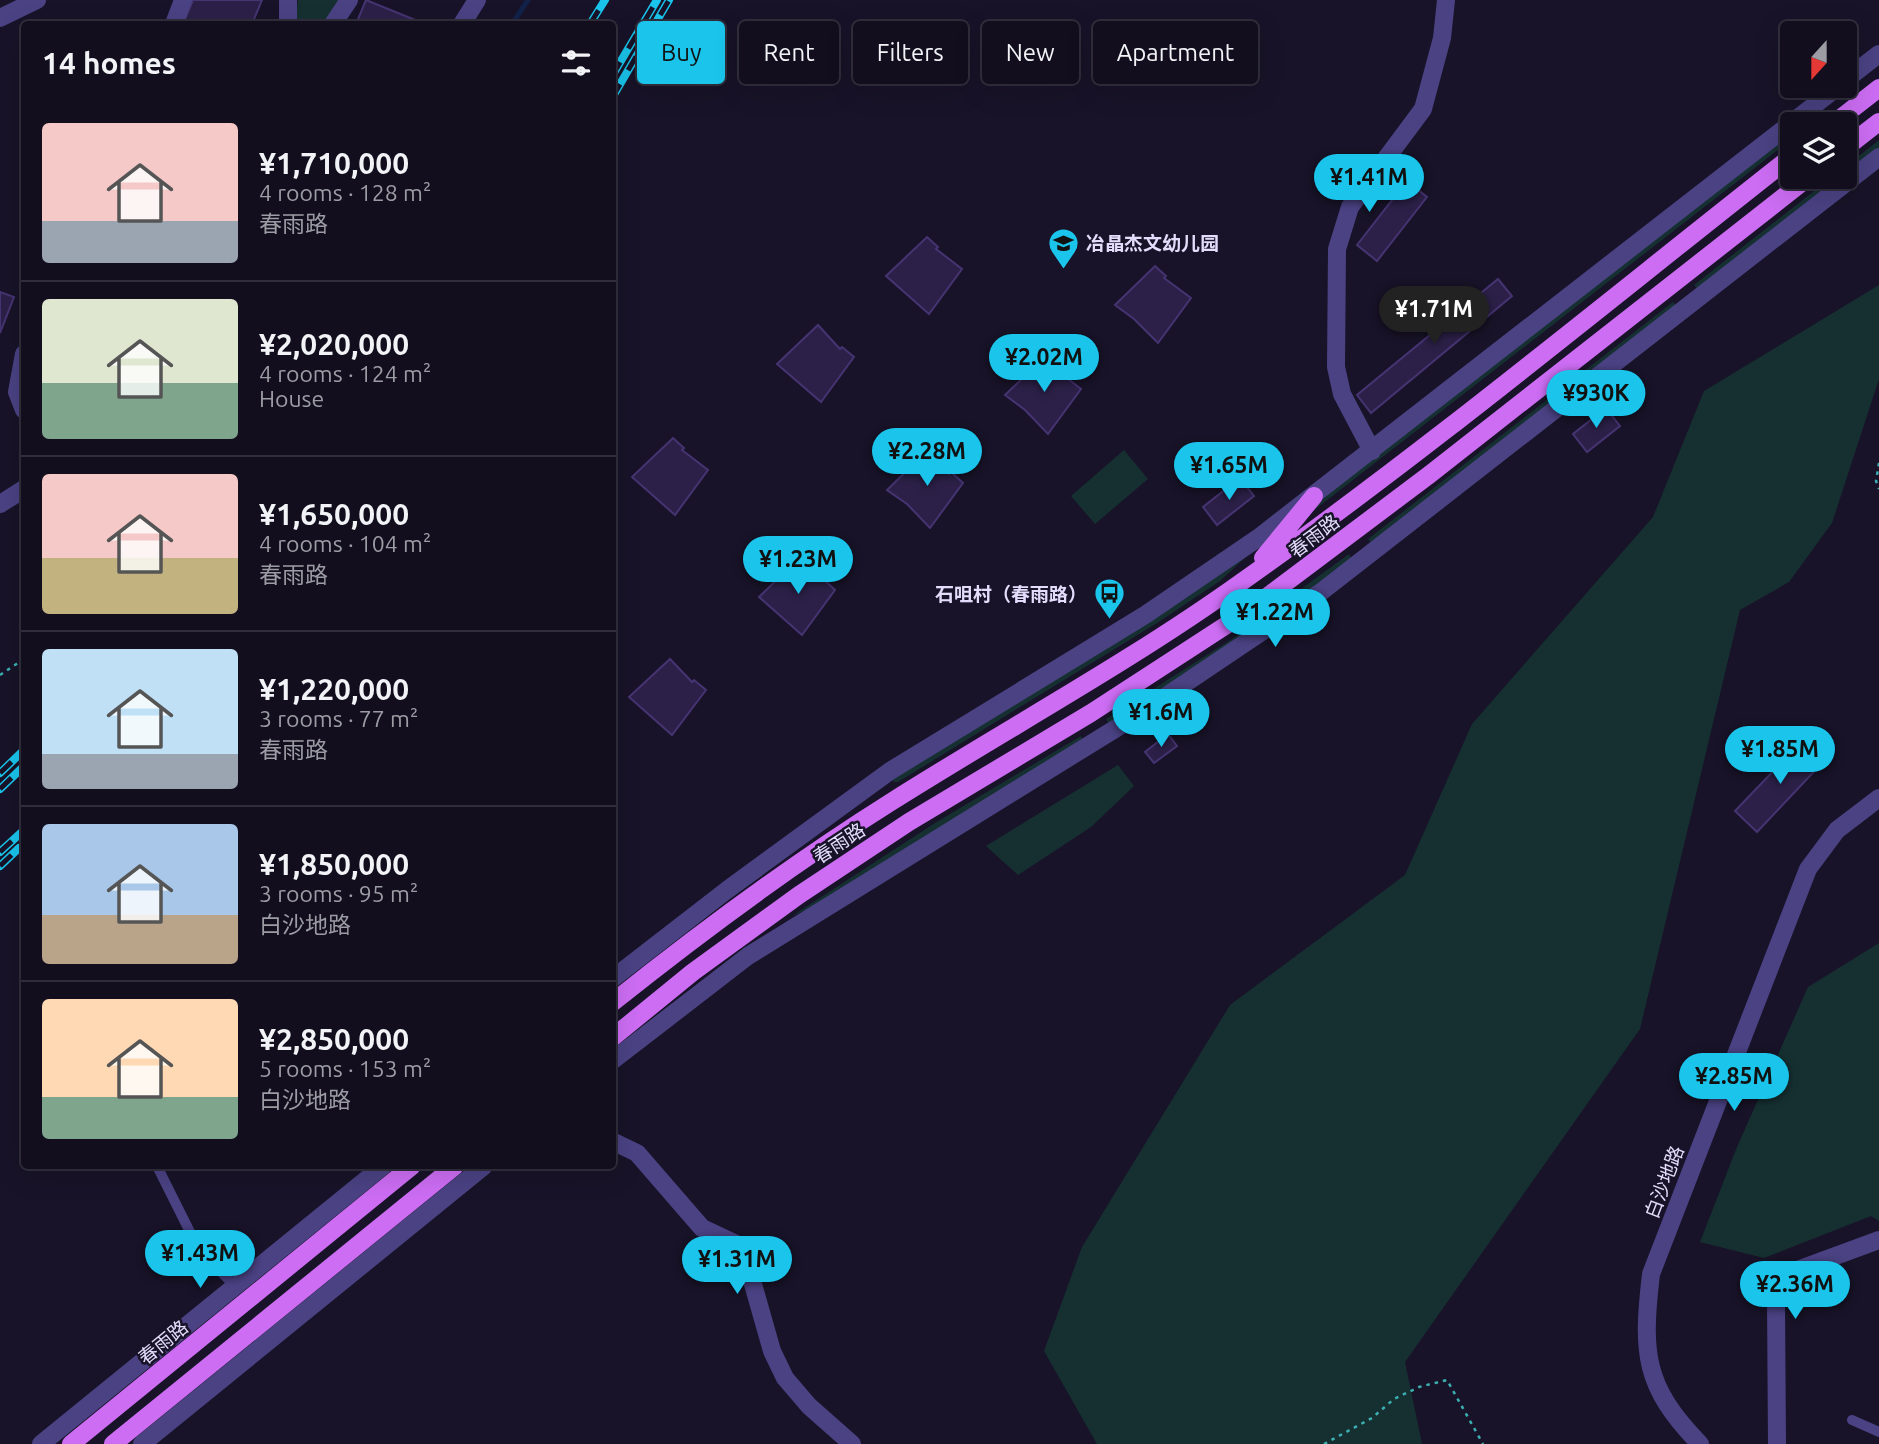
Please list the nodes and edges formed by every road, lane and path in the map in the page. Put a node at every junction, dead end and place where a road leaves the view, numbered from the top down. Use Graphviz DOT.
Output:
graph roads {
  1 [pos="37,0"];
  2 [pos="183,0"];
  3 [pos="288,0"];
  4 [pos="349,0"];
  5 [pos="477,0"];
  6 [pos="1446,0"];
  7 [pos="0,18"];
  8 [pos="175,21"];
  9 [pos="288,21"];
  10 [pos="335,21"];
  11 [pos="463,21"];
  12 [pos="1879,54"];
  13 [pos="1857,71"];
  14 [pos="1879,88"];
  15 [pos="1824,98"];
  16 [pos="1848,112"];
  17 [pos="1879,122"];
  18 [pos="1857,139"];
  19 [pos="1879,157"];
  20 [pos="1780,165"];
  21 [pos="1794,189"];
  22 [pos="21,370"];
  23 [pos="21,402"];
  24 [pos="1372,451"];
  25 [pos="1879,464"];
  26 [pos="1879,489"];
  27 [pos="21,491"];
  28 [pos="1314,496"];
  29 [pos="0,504"];
  30 [pos="1244,581"];
  31 [pos="21,661"];
  32 [pos="0,675"];
  33 [pos="1879,798"];
  34 [pos="616,976"];
  35 [pos="616,1000"];
  36 [pos="616,1035"];
  37 [pos="616,1058"];
  38 [pos="616,1143"];
  39 [pos="158,1169"];
  40 [pos="379,1169"];
  41 [pos="408,1169"];
  42 [pos="451,1169"];
  43 [pos="480,1169"];
  44 [pos="1879,1240"];
  45 [pos="235,1286"];
  46 [pos="202,1337"];
  47 [pos="219,1358"];
  48 [pos="128,1397"];
  49 [pos="145,1418"];
  50 [pos="1852,1420"];
  51 [pos="1879,1432"];
  52 [pos="41,1444"];
  53 [pos="71,1444"];
  54 [pos="113,1444"];
  55 [pos="142,1444"];
  56 [pos="852,1444"];
  57 [pos="1324,1444"];
  58 [pos="1483,1444"];
  59 [pos="1700,1444"];
  60 [pos="1777,1444"];
  1 -- 7 [label="street"];
  2 -- 8 [label="street"];
  3 -- 9 [label="street"];
  4 -- 10 [label="street"];
  5 -- 11 [label="street"];
  6 -- 24 [label="street"];
  12 -- 13 [label="street"];
  14 -- 16 [label="main road"];
  15 -- 24 [label="street"];
  17 -- 18 [label="main road"];
  19 -- 37 [label="street"];
  20 -- 30 [label="main road, 春雨路"];
  21 -- 36 [label="main road, 春雨路"];
  22 -- 23 [label="street"];
  24 -- 28 [label="street"];
  25 -- 26 [label="path"];
  27 -- 29 [label="street"];
  28 -- 30 [label="main road"];
  28 -- 34 [label="street"];
  30 -- 35 [label="main road, 春雨路"];
  31 -- 32 [label="path"];
  33 -- 59 [label="street, 白沙地路"];
  38 -- 56 [label="street"];
  39 -- 45 [label="lane"];
  40 -- 45 [label="street"];
  41 -- 46 [label="main road, 春雨路"];
  42 -- 47 [label="main road"];
  43 -- 55 [label="street"];
  44 -- 60 [label="street"];
  45 -- 52 [label="street"];
  46 -- 47 [label="main road"];
  46 -- 48 [label="main road, 春雨路"];
  47 -- 49 [label="main road"];
  48 -- 49 [label="main road"];
  48 -- 53 [label="main road, 春雨路"];
  49 -- 54 [label="main road"];
  50 -- 51 [label="lane"];
  57 -- 58 [label="path"];
}
